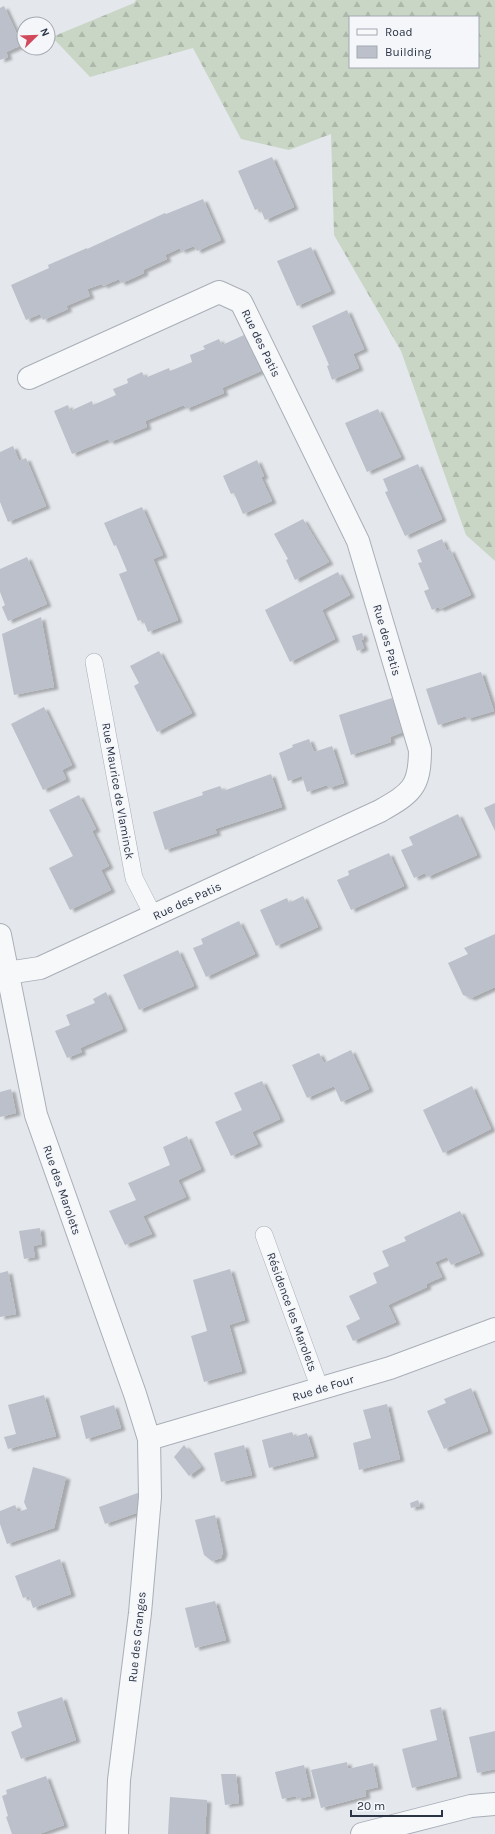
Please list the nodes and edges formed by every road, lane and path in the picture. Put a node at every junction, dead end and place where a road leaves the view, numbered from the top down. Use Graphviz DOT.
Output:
graph roads {
  1 [pos="28,378"];
  2 [pos="94,662"];
  3 [pos="154,917"];
  4 [pos="0,935"];
  5 [pos="7,973"];
  6 [pos="264,1235"];
  7 [pos="495,1329"];
  8 [pos="320,1389"];
  9 [pos="149,1439"];
  10 [pos="495,1804"];
  11 [pos="117,1834"];
  12 [pos="362,1834"];
  1 -- 3 [label="street, Rue des Patis"];
  2 -- 3 [label="lane, Rue Maurice de Vlaminck"];
  3 -- 5 [label="street, Rue des Patis"];
  4 -- 5 [label="street, Rue des Marolets"];
  5 -- 9 [label="street, Rue des Marolets"];
  6 -- 8 [label="lane, Résidence les Marolets"];
  7 -- 8 [label="street, Rue de Four"];
  8 -- 9 [label="street, Rue de Four"];
  9 -- 11 [label="street, Rue des Granges"];
  10 -- 12 [label="street"];
}
